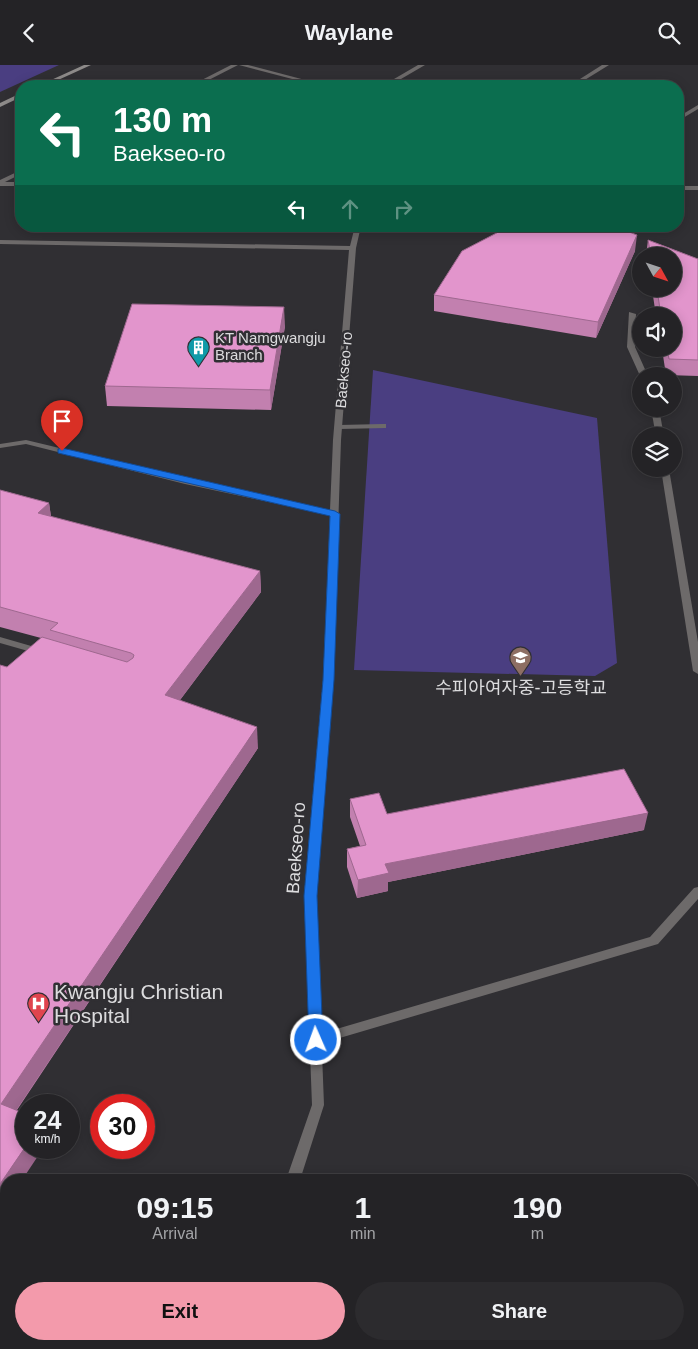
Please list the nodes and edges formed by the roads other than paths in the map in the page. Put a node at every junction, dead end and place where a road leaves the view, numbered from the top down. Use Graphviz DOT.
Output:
graph roads {
  1 [pos="88,65"];
  2 [pos="235,65"];
  3 [pos="242,65"];
  4 [pos="422,65"];
  5 [pos="606,65"];
  6 [pos="54,80"];
  7 [pos="205,80"];
  8 [pos="301,80"];
  9 [pos="395,80"];
  10 [pos="582,80"];
  11 [pos="15,98"];
  12 [pos="0,105"];
  13 [pos="698,107"];
  14 [pos="684,115"];
  15 [pos="15,175"];
  16 [pos="0,183"];
  17 [pos="15,184"];
  18 [pos="698,187"];
  19 [pos="684,188"];
  20 [pos="684,190"];
  21 [pos="698,197"];
  22 [pos="357,232"];
  23 [pos="0,242"];
  24 [pos="353,248"];
  25 [pos="632,314"];
  26 [pos="632,349"];
  27 [pos="383,426"];
  28 [pos="339,427"];
  29 [pos="0,446"];
  30 [pos="666,477"];
  31 [pos="335,514"];
  32 [pos="0,640"];
  33 [pos="56,656"];
  34 [pos="698,671"];
  35 [pos="698,891"];
  36 [pos="316,1040"];
  37 [pos="295,1174"];
  1 -- 6 [label="street"];
  2 -- 7 [label="street"];
  3 -- 8 [label="street"];
  4 -- 9 [label="street"];
  5 -- 10 [label="street"];
  11 -- 12 [label="street"];
  13 -- 14 [label="street"];
  15 -- 16 [label="street"];
  16 -- 17 [label="street"];
  18 -- 19 [label="street"];
  20 -- 21 [label="street"];
  22 -- 24 [label="street, Baekseo-ro"];
  23 -- 24 [label="street"];
  24 -- 28 [label="street, Baekseo-ro"];
  25 -- 26 [label="street"];
  27 -- 28 [label="street"];
  28 -- 31 [label="street, Baekseo-ro"];
  29 -- 31 [label="street"];
  30 -- 34 [label="street"];
  31 -- 36 [label="street, Baekseo-ro"];
  32 -- 33 [label="street"];
  35 -- 36 [label="street"];
  36 -- 37 [label="street, Baekseo-ro"];
}
